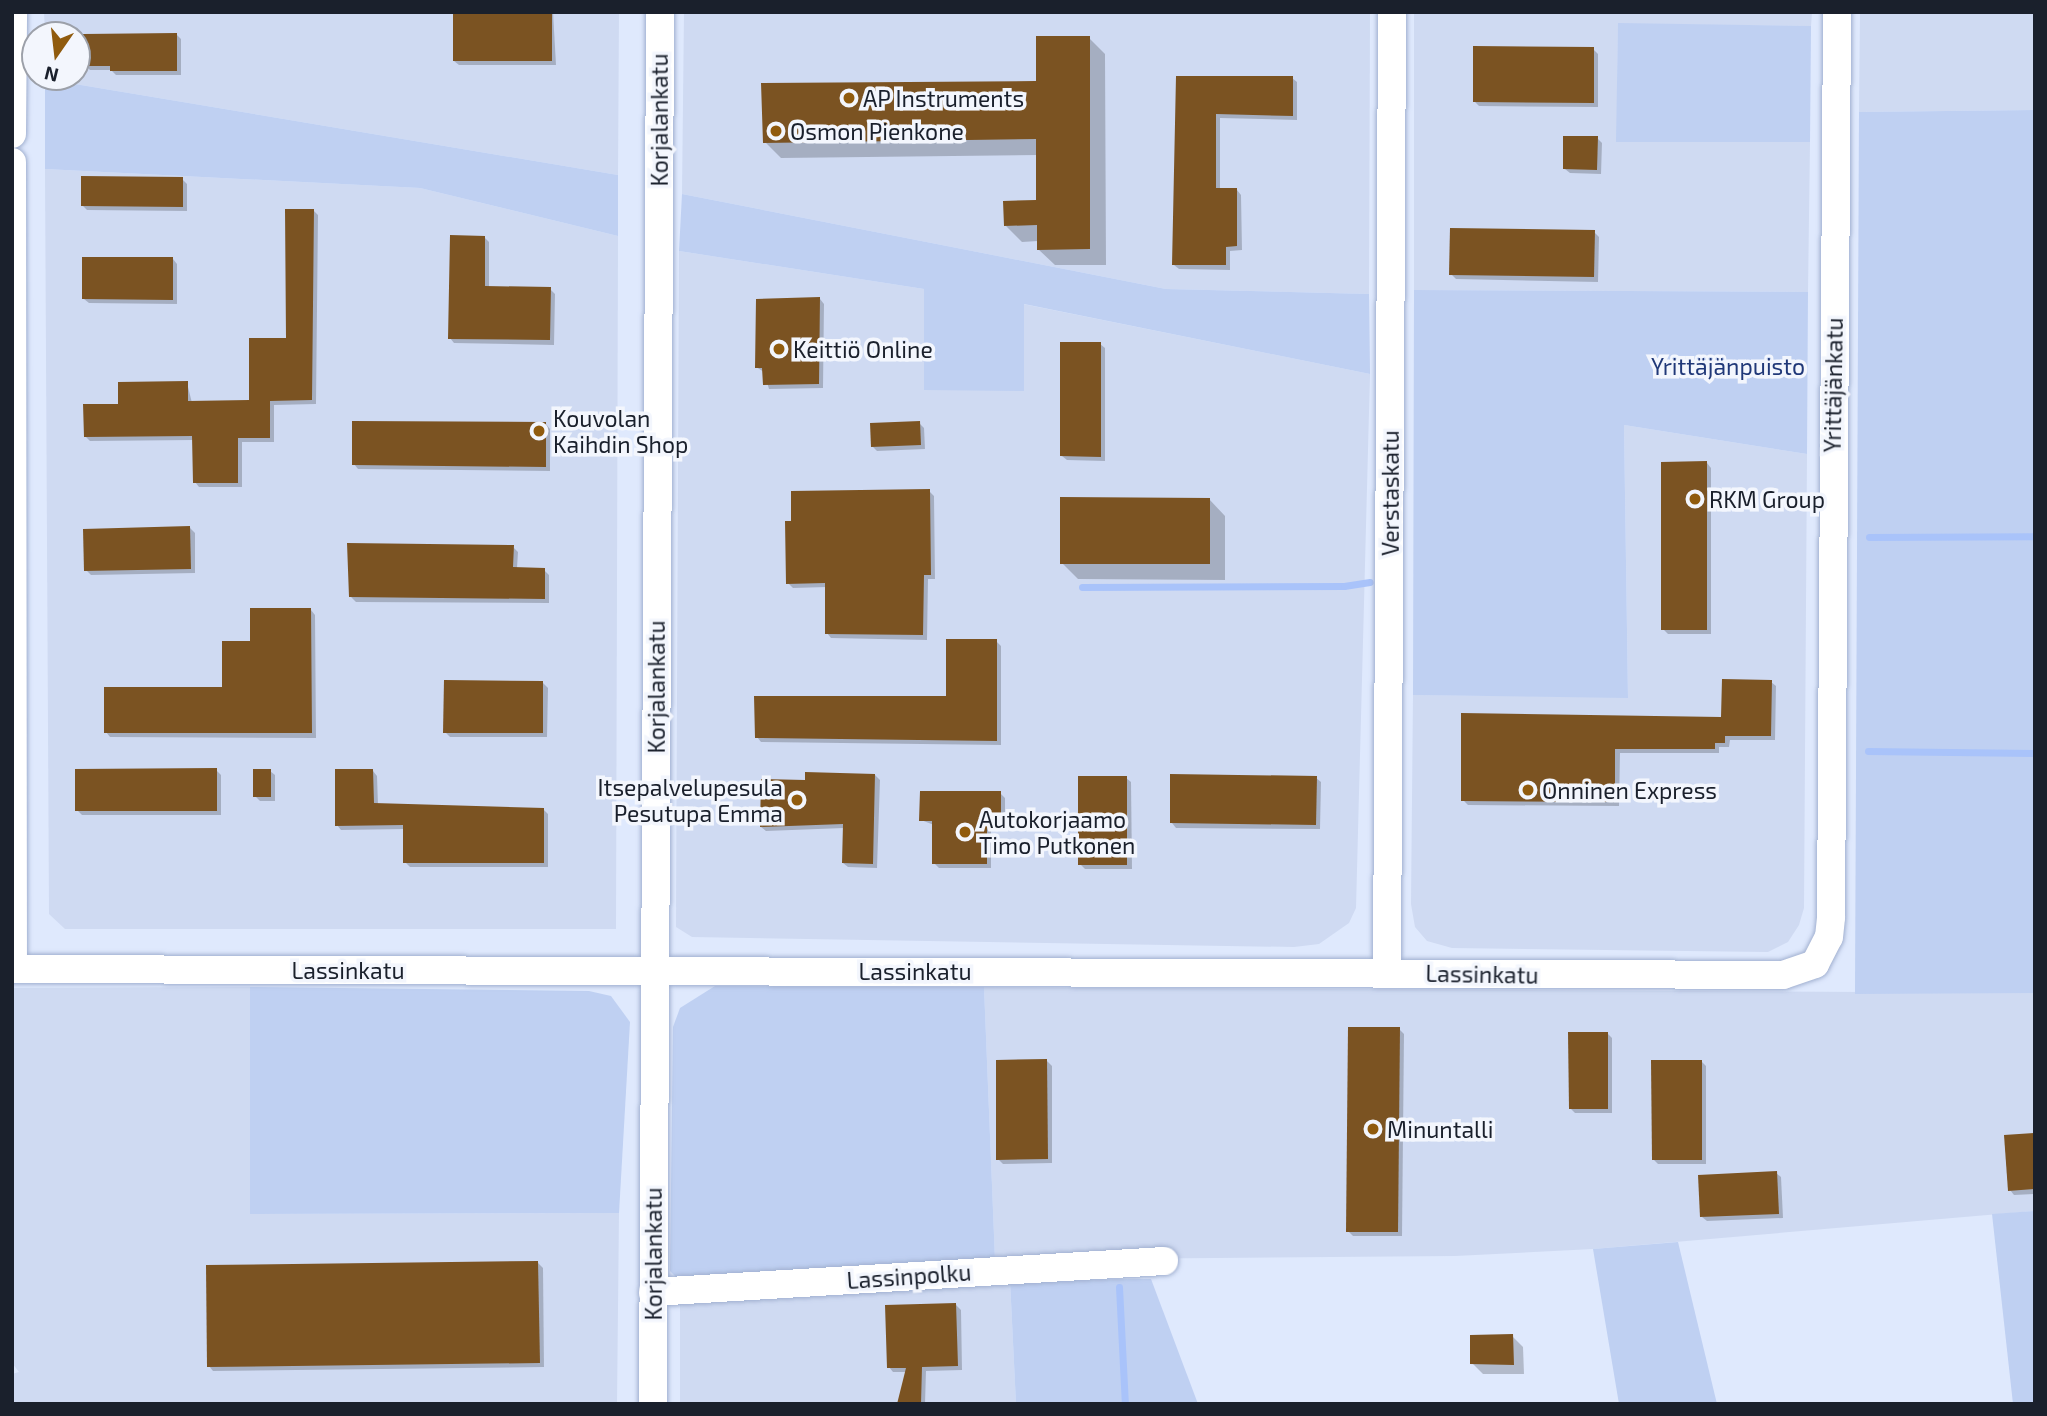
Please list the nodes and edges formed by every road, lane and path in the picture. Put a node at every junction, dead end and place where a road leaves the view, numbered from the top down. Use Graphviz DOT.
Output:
graph roads {
  1 [pos="13,12"];
  2 [pos="660,12"];
  3 [pos="1392,12"];
  4 [pos="1837,12"];
  5 [pos="12,101"];
  6 [pos="12,134"];
  7 [pos="12,162"];
  8 [pos="1815,964"];
  9 [pos="13,969"];
  10 [pos="654,971"];
  11 [pos="1387,973"];
  12 [pos="1164,1261"];
  13 [pos="653,1292"];
  14 [pos="653,1404"];
  1 -- 5 [label="street"];
  2 -- 10 [label="street, Korjalankatu"];
  3 -- 11 [label="street, Verstaskatu"];
  4 -- 8 [label="street, Yrittäjänkatu"];
  5 -- 6 [label="street"];
  7 -- 9 [label="street"];
  8 -- 11 [label="street, Lassinkatu"];
  9 -- 10 [label="street, Lassinkatu"];
  10 -- 11 [label="street, Lassinkatu"];
  10 -- 13 [label="street, Korjalankatu"];
  12 -- 13 [label="street, Lassinpolku"];
  13 -- 14 [label="street, Korjalankatu"];
}
